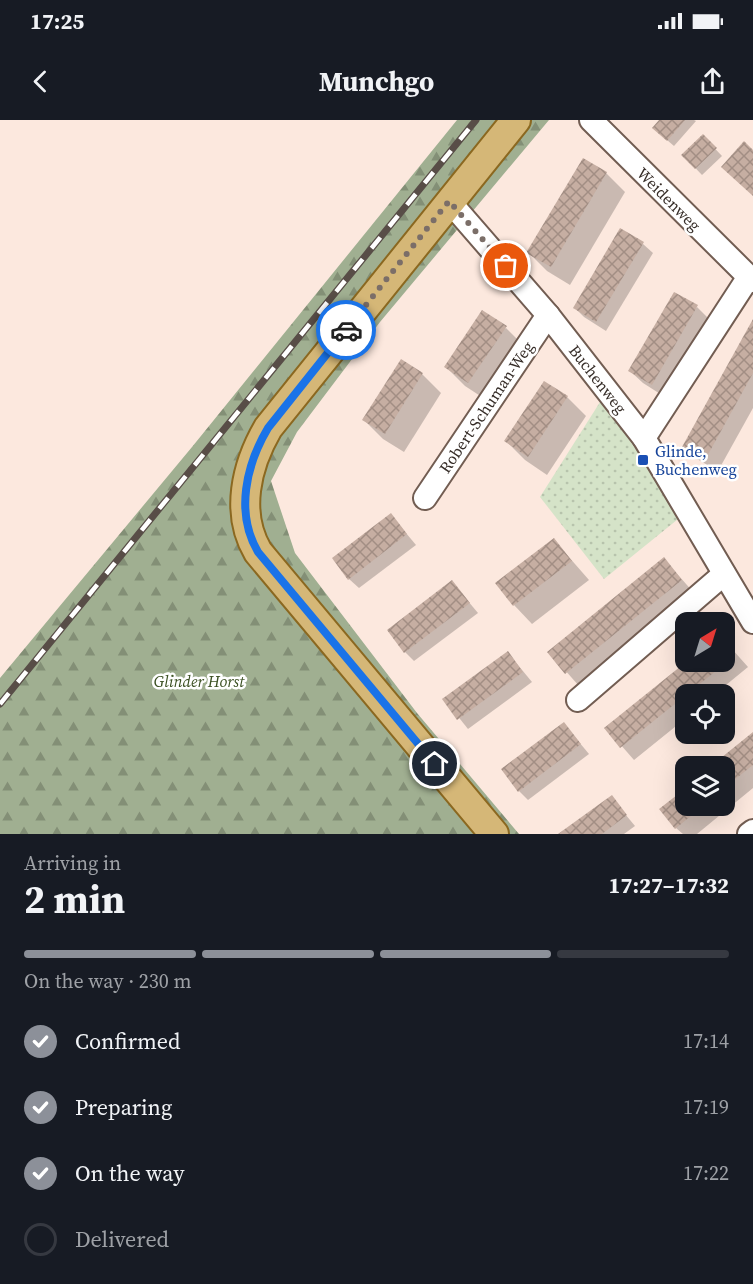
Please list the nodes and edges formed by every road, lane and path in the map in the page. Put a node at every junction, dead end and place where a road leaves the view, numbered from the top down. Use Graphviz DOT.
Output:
graph roads {
  1 [pos="516,120"];
  2 [pos="591,120"];
  3 [pos="449,201"];
  4 [pos="750,280"];
  5 [pos="548,315"];
  6 [pos="644,438"];
  7 [pos="425,498"];
  8 [pos="724,574"];
  9 [pos="753,622"];
  10 [pos="578,700"];
  11 [pos="753,831"];
  12 [pos="494,834"];
  13 [pos="749,834"];
  1 -- 3 [label="main road"];
  2 -- 4 [label="street, Weidenweg"];
  3 -- 5 [label="street, Buchenweg"];
  3 -- 12 [label="main road"];
  4 -- 6 [label="street, Weidenweg"];
  5 -- 6 [label="street, Buchenweg"];
  5 -- 7 [label="street, Robert-Schuman-Weg"];
  6 -- 8 [label="street, Buchenweg"];
  8 -- 9 [label="street, Buchenweg"];
  8 -- 10 [label="street"];
  11 -- 13 [label="street"];
}
